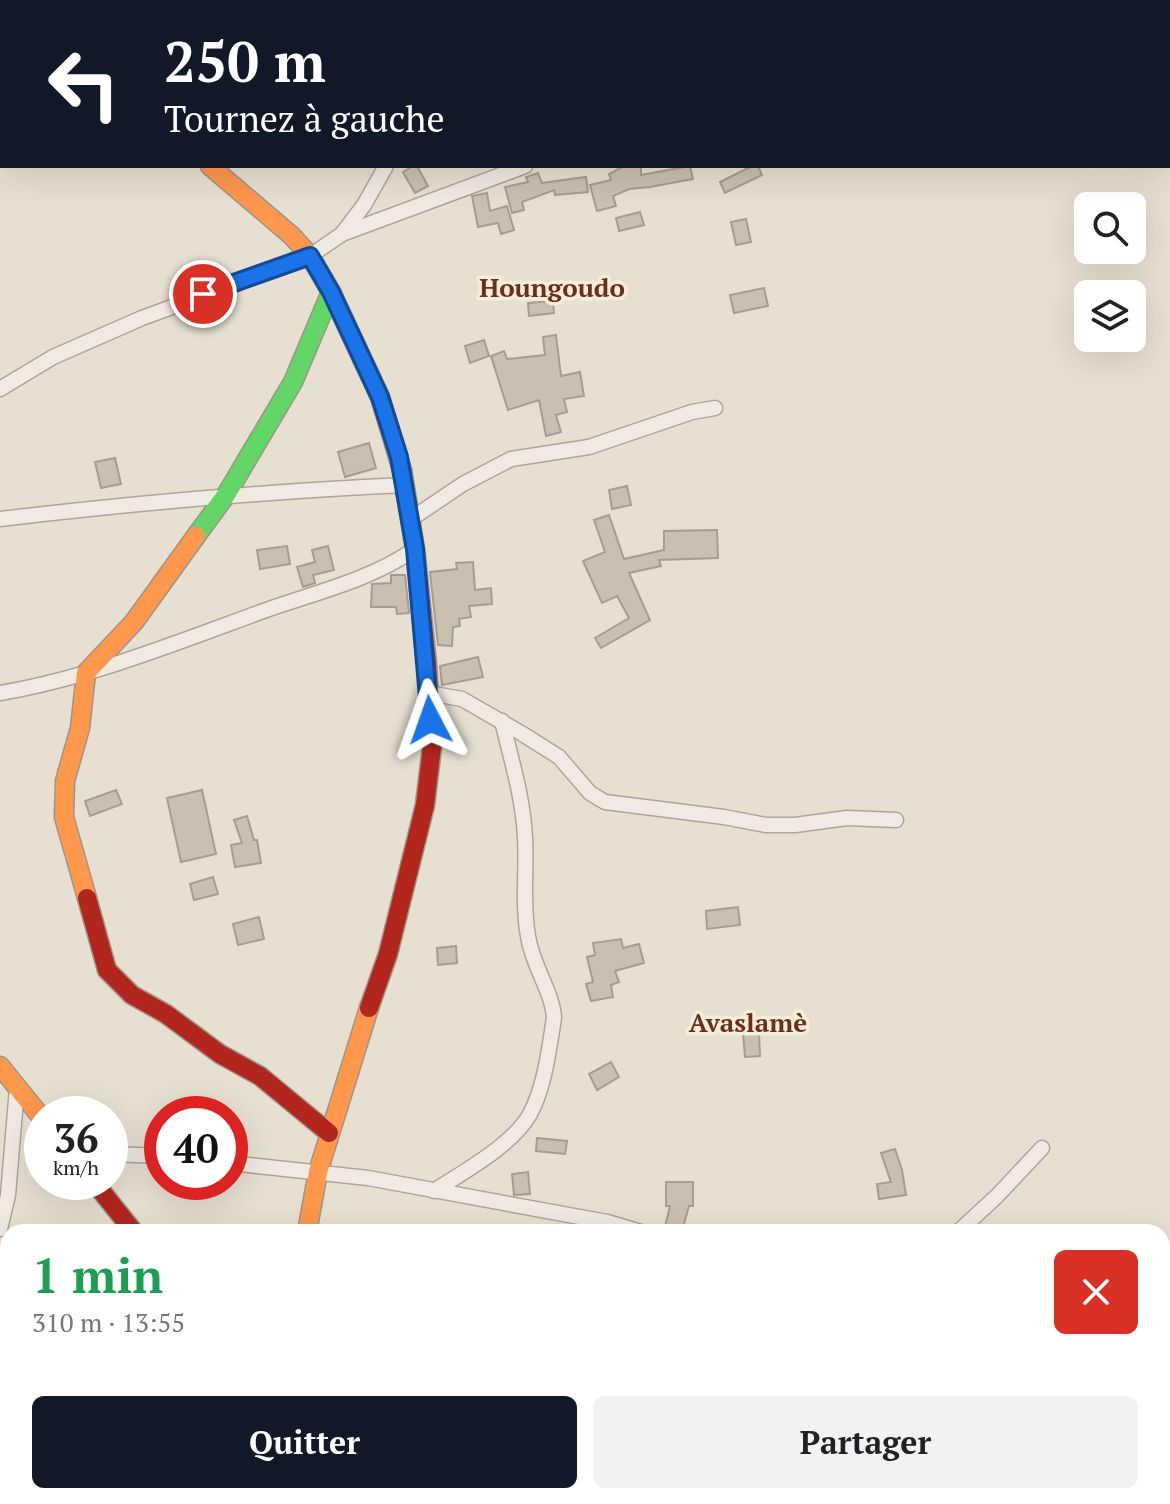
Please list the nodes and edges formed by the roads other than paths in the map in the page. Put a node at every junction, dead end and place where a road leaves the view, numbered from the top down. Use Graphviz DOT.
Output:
graph roads {
  1 [pos="212,168"];
  2 [pos="385,168"];
  3 [pos="520,168"];
  4 [pos="342,234"];
  5 [pos="310,256"];
  6 [pos="331,292"];
  7 [pos="0,389"];
  8 [pos="715,408"];
  9 [pos="406,485"];
  10 [pos="226,495"];
  11 [pos="0,519"];
  12 [pos="411,519"];
  13 [pos="415,549"];
  14 [pos="86,673"];
  15 [pos="0,693"];
  16 [pos="428,693"];
  17 [pos="502,721"];
  18 [pos="896,820"];
  19 [pos="0,1066"];
  20 [pos="17,1088"];
  21 [pos="24,1096"];
  22 [pos="329,1133"];
  23 [pos="1042,1148"];
  24 [pos="248,1165"];
  25 [pos="318,1172"];
  26 [pos="434,1191"];
  27 [pos="108,1200"];
  28 [pos="1,1224"];
  29 [pos="128,1224"];
  30 [pos="308,1224"];
  31 [pos="614,1224"];
  32 [pos="967,1224"];
  1 -- 5 [label="street"];
  2 -- 4 [label="street"];
  3 -- 4 [label="street"];
  4 -- 5 [label="street"];
  5 -- 6 [label="street"];
  5 -- 7 [label="street"];
  6 -- 9 [label="street"];
  6 -- 10 [label="street"];
  8 -- 12 [label="street"];
  9 -- 10 [label="street"];
  9 -- 12 [label="street"];
  10 -- 11 [label="street"];
  10 -- 14 [label="street"];
  12 -- 13 [label="street"];
  13 -- 14 [label="street"];
  13 -- 16 [label="street"];
  14 -- 15 [label="street"];
  14 -- 22 [label="street"];
  16 -- 17 [label="street"];
  16 -- 22 [label="street"];
  17 -- 18 [label="street"];
  17 -- 26 [label="street"];
  19 -- 20 [label="street"];
  20 -- 21 [label="street"];
  20 -- 28 [label="street"];
  22 -- 25 [label="street"];
  23 -- 32 [label="street"];
  24 -- 25 [label="street"];
  25 -- 26 [label="street"];
  25 -- 30 [label="street"];
  26 -- 31 [label="street"];
  27 -- 29 [label="street"];
}
